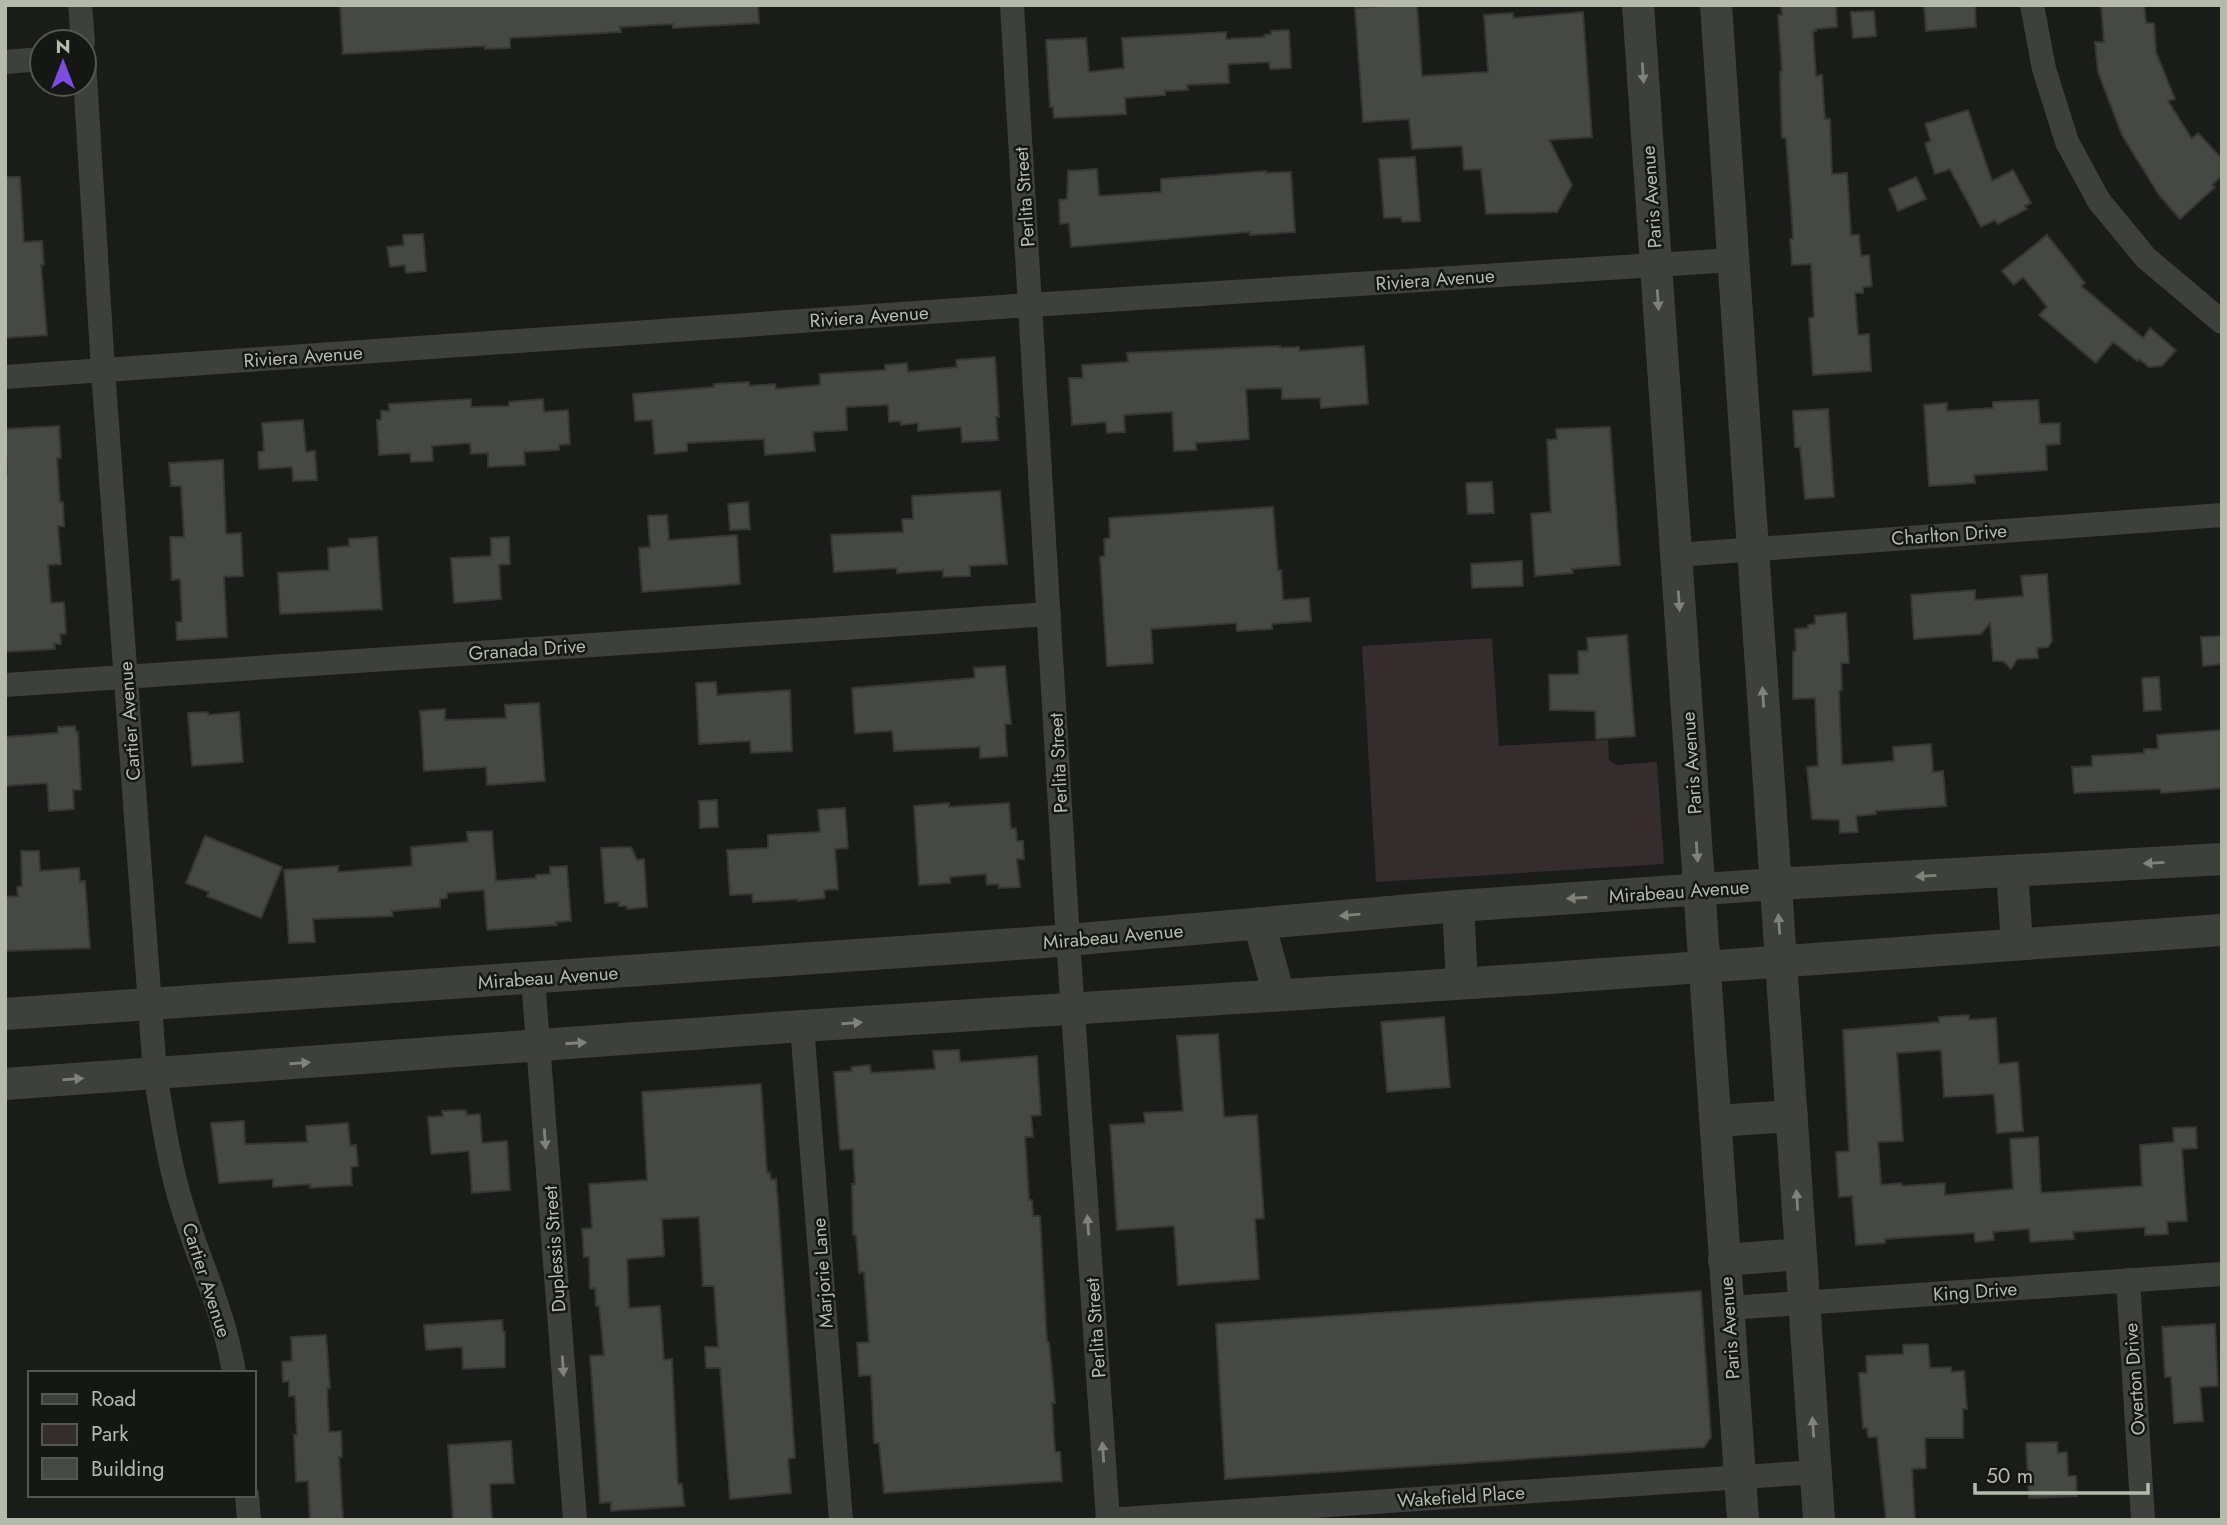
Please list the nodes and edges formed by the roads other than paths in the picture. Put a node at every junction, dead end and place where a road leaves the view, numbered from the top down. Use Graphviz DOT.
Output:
graph roads {
  1 [pos="80,5"];
  2 [pos="1012,5"];
  3 [pos="1638,5"];
  4 [pos="1716,5"];
  5 [pos="2032,5"];
  6 [pos="82,28"];
  7 [pos="28,60"];
  8 [pos="5,62"];
  9 [pos="86,98"];
  10 [pos="1733,260"];
  11 [pos="1656,265"];
  12 [pos="1030,305"];
  13 [pos="2222,322"];
  14 [pos="103,370"];
  15 [pos="5,377"];
  16 [pos="2222,515"];
  17 [pos="1753,548"];
  18 [pos="1676,555"];
  19 [pos="1049,614"];
  20 [pos="125,677"];
  21 [pos="5,685"];
  22 [pos="2222,859"];
  23 [pos="2012,871"];
  24 [pos="1776,884"];
  25 [pos="1699,890"];
  26 [pos="1458,906"];
  27 [pos="1259,923"];
  28 [pos="2222,930"];
  29 [pos="1068,940"];
  30 [pos="2017,944"];
  31 [pos="1781,961"];
  32 [pos="1705,966"];
  33 [pos="533,978"];
  34 [pos="1462,984"];
  35 [pos="1279,995"];
  36 [pos="150,1003"];
  37 [pos="1073,1008"];
  38 [pos="5,1014"];
  39 [pos="802,1026"];
  40 [pos="538,1046"];
  41 [pos="155,1073"];
  42 [pos="5,1084"];
  43 [pos="1791,1116"];
  44 [pos="1716,1121"];
  45 [pos="1801,1254"];
  46 [pos="1724,1260"];
  47 [pos="2222,1274"];
  48 [pos="2128,1280"];
  49 [pos="1804,1303"];
  50 [pos="1728,1308"];
  51 [pos="234,1371"];
  52 [pos="1816,1472"];
  53 [pos="1740,1478"];
  54 [pos="247,1497"];
  55 [pos="249,1520"];
  56 [pos="575,1520"];
  57 [pos="841,1520"];
  58 [pos="1107,1520"];
  59 [pos="1743,1520"];
  60 [pos="1819,1520"];
  61 [pos="2143,1520"];
  1 -- 6 [label="street"];
  2 -- 12 [label="street, Perlita Street"];
  3 -- 11 [label="street, Paris Avenue, one-way"];
  4 -- 10 [label="street"];
  5 -- 13 [label="street"];
  7 -- 8 [label="street"];
  9 -- 14 [label="street, Cartier Avenue"];
  10 -- 11 [label="street, Riviera Avenue"];
  10 -- 17 [label="street"];
  11 -- 12 [label="street, Riviera Avenue"];
  11 -- 18 [label="street, Paris Avenue, one-way"];
  12 -- 14 [label="street, Riviera Avenue"];
  12 -- 19 [label="street, Perlita Street"];
  14 -- 15 [label="street, Riviera Avenue"];
  14 -- 20 [label="street, Cartier Avenue"];
  16 -- 17 [label="street, Charlton Drive"];
  17 -- 18 [label="street, Charlton Drive"];
  24 -- 17 [label="street, one-way"];
  18 -- 25 [label="street, Paris Avenue, one-way"];
  19 -- 20 [label="street, Granada Drive"];
  19 -- 29 [label="street, Perlita Street"];
  20 -- 21 [label="street, Granada Drive"];
  20 -- 36 [label="street, Cartier Avenue"];
  22 -- 23 [label="street, Mirabeau Avenue, one-way"];
  23 -- 24 [label="street, Mirabeau Avenue, one-way"];
  23 -- 30 [label="street"];
  24 -- 25 [label="street, Mirabeau Avenue"];
  31 -- 24 [label="street, one-way"];
  25 -- 26 [label="street, Mirabeau Avenue, one-way"];
  25 -- 32 [label="street, Paris Avenue"];
  26 -- 27 [label="street, Mirabeau Avenue, one-way"];
  26 -- 34 [label="street"];
  27 -- 29 [label="street, Mirabeau Avenue"];
  27 -- 35 [label="street"];
  28 -- 30 [label="street"];
  29 -- 33 [label="street, Mirabeau Avenue"];
  29 -- 37 [label="street, Perlita Street"];
  30 -- 31 [label="street"];
  31 -- 32 [label="street"];
  31 -- 43 [label="street"];
  32 -- 34 [label="street"];
  32 -- 44 [label="street, Paris Avenue"];
  33 -- 36 [label="street, Mirabeau Avenue"];
  33 -- 40 [label="street, Duplessis Street"];
  34 -- 35 [label="street"];
  35 -- 37 [label="street"];
  36 -- 38 [label="street, Mirabeau Avenue"];
  36 -- 41 [label="street, Cartier Avenue"];
  39 -- 37 [label="street, one-way"];
  58 -- 37 [label="street, Perlita Street, one-way"];
  40 -- 39 [label="street, one-way"];
  39 -- 57 [label="street, Marjorie Lane"];
  41 -- 40 [label="street, one-way"];
  40 -- 56 [label="street, Duplessis Street, one-way"];
  42 -- 41 [label="street, one-way"];
  41 -- 51 [label="street, Cartier Avenue"];
  43 -- 44 [label="street"];
  45 -- 43 [label="street, one-way"];
  44 -- 46 [label="street, Paris Avenue"];
  45 -- 46 [label="street"];
  45 -- 49 [label="street"];
  46 -- 50 [label="street, Paris Avenue"];
  47 -- 48 [label="street, King Drive"];
  48 -- 49 [label="street, King Drive"];
  48 -- 61 [label="street, Overton Drive"];
  49 -- 50 [label="street, King Drive"];
  52 -- 49 [label="street, one-way"];
  50 -- 53 [label="street, Paris Avenue"];
  52 -- 53 [label="street, Wakefield Place"];
  52 -- 60 [label="street"];
  53 -- 58 [label="street, Wakefield Place"];
  53 -- 59 [label="street, Paris Avenue"];
  54 -- 55 [label="street"];
}
